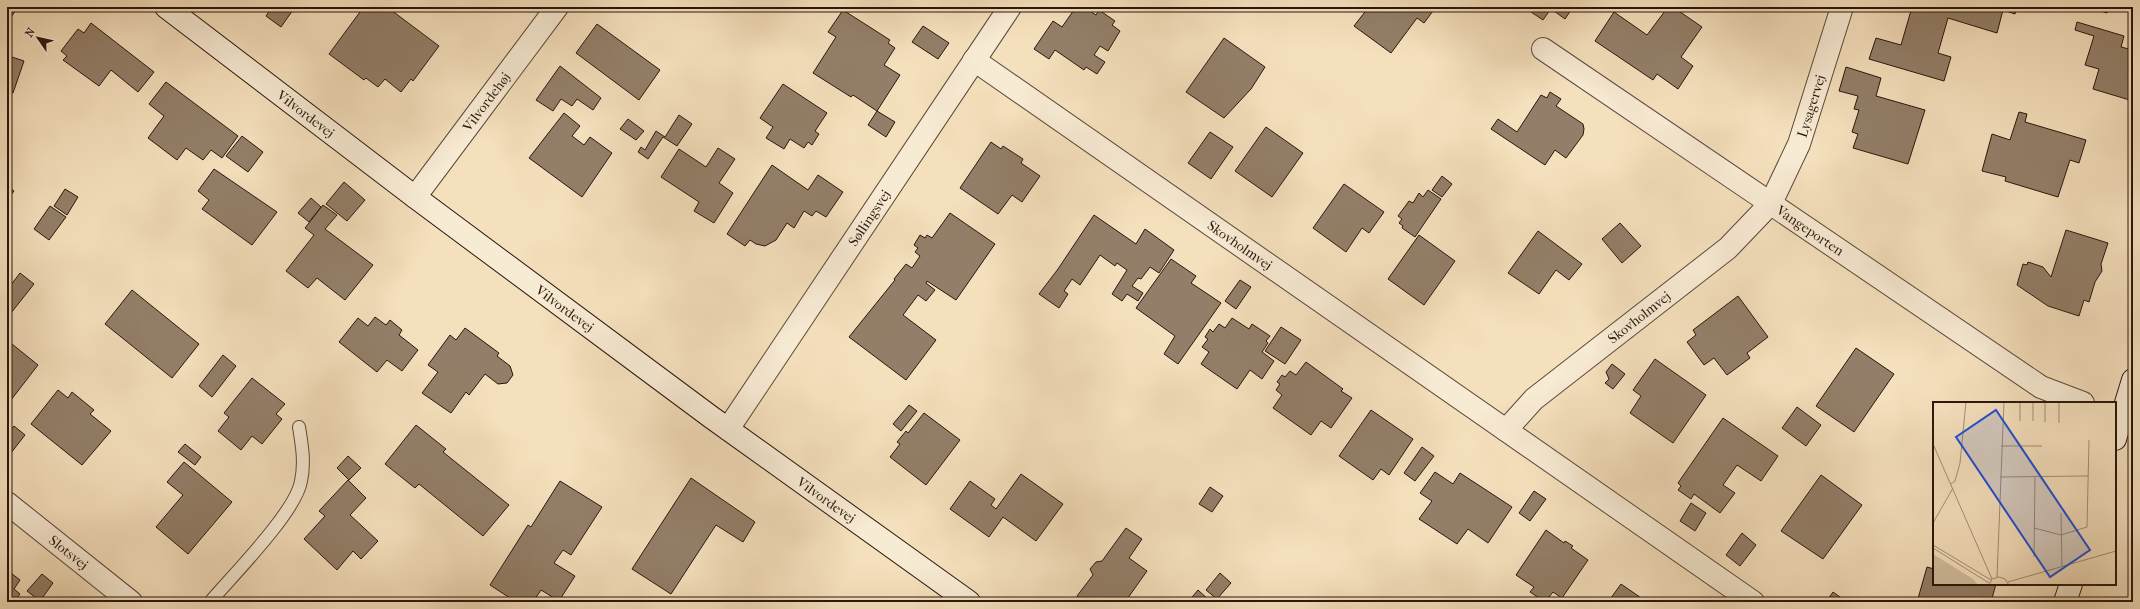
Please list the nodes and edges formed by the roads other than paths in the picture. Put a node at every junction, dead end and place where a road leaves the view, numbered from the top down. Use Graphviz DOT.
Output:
graph roads {
  1 [pos="166,7"];
  2 [pos="557,7"];
  3 [pos="1010,7"];
  4 [pos="1842,7"];
  5 [pos="1543,49"];
  6 [pos="974,60"];
  7 [pos="415,197"];
  8 [pos="1771,203"];
  9 [pos="2133,380"];
  10 [pos="2080,402"];
  11 [pos="2118,416"];
  12 [pos="299,427"];
  13 [pos="728,429"];
  14 [pos="1506,430"];
  15 [pos="2116,431"];
  16 [pos="7,503"];
  17 [pos="2071,585"];
  18 [pos="131,602"];
  19 [pos="210,602"];
  20 [pos="969,602"];
  21 [pos="1753,602"];
  22 [pos="2066,602"];
  1 -- 7 [label="street, Vilvordevej"];
  2 -- 7 [label="street, Vilvordehøj"];
  3 -- 6 [label="street, Søllingsvej"];
  4 -- 8 [label="street, Lysagervej"];
  5 -- 8 [label="street, Vangeporten"];
  6 -- 13 [label="street, Søllingsvej"];
  6 -- 14 [label="street, Skovholmvej"];
  7 -- 13 [label="street, Vilvordevej"];
  8 -- 10 [label="street, Vangeporten"];
  8 -- 14 [label="street, Skovholmvej"];
  9 -- 11 [label="street"];
  11 -- 15 [label="street"];
  12 -- 19 [label="lane"];
  13 -- 20 [label="street, Vilvordevej"];
  14 -- 21 [label="street, Skovholmvej"];
  16 -- 18 [label="street, Slotsvej"];
  17 -- 22 [label="street"];
}
